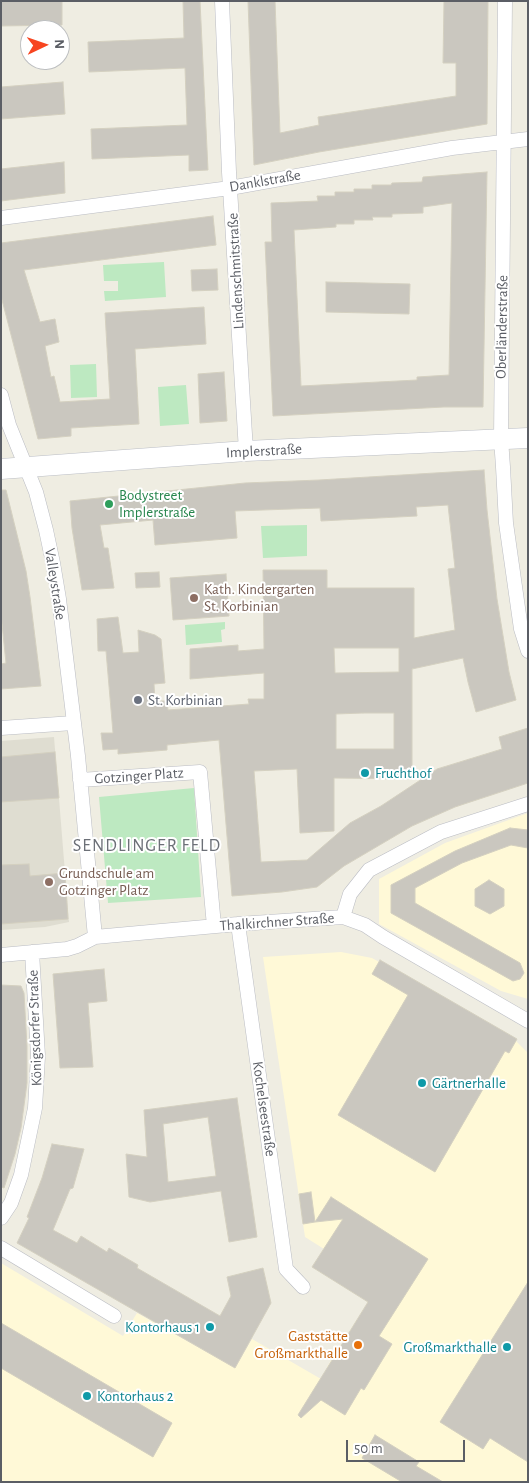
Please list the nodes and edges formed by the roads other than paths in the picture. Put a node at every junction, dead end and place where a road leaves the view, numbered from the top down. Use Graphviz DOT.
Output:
graph roads {
  1 [pos="222,1"];
  2 [pos="505,1"];
  3 [pos="528,139"];
  4 [pos="504,141"];
  5 [pos="230,188"];
  6 [pos="1,218"];
  7 [pos="1,395"];
  8 [pos="501,431"];
  9 [pos="528,438"];
  10 [pos="246,451"];
  11 [pos="26,467"];
  12 [pos="1,469"];
  13 [pos="528,651"];
  14 [pos="73,723"];
  15 [pos="1,728"];
  16 [pos="80,780"];
  17 [pos="528,804"];
  18 [pos="343,918"];
  19 [pos="238,924"];
  20 [pos="214,926"];
  21 [pos="95,937"];
  22 [pos="32,952"];
  23 [pos="1,955"];
  24 [pos="528,1021"];
  25 [pos="1,1218"];
  26 [pos="1,1248"];
  27 [pos="303,1287"];
  28 [pos="114,1316"];
  1 -- 5 [label="street, Lindenschmitstraße"];
  2 -- 4 [label="street, Oberländerstraße"];
  3 -- 4 [label="street, Danklstraße"];
  4 -- 5 [label="street, Danklstraße"];
  4 -- 8 [label="street, Oberländerstraße"];
  5 -- 6 [label="street, Danklstraße"];
  5 -- 10 [label="street, Lindenschmitstraße"];
  7 -- 11 [label="street, Valleystraße"];
  8 -- 9 [label="main road, Implerstraße"];
  8 -- 10 [label="main road, Implerstraße"];
  8 -- 13 [label="street, Oberländerstraße"];
  10 -- 11 [label="main road, Implerstraße"];
  11 -- 12 [label="main road, Implerstraße"];
  11 -- 14 [label="street, Valleystraße"];
  14 -- 15 [label="street"];
  14 -- 16 [label="street, Valleystraße"];
  16 -- 20 [label="street, Gotzinger Platz"];
  16 -- 21 [label="street, Gotzinger Platz"];
  17 -- 18 [label="street"];
  18 -- 19 [label="street, Thalkirchner Straße"];
  18 -- 24 [label="street, Thalkirchner Straße"];
  19 -- 20 [label="street, Thalkirchner Straße"];
  19 -- 27 [label="street, Kochelseestraße"];
  20 -- 21 [label="street, Thalkirchner Straße"];
  21 -- 22 [label="street, Thalkirchner Straße"];
  22 -- 23 [label="street, Thalkirchner Straße"];
  22 -- 25 [label="street, Königsdorfer Straße"];
  26 -- 28 [label="street"];
}
